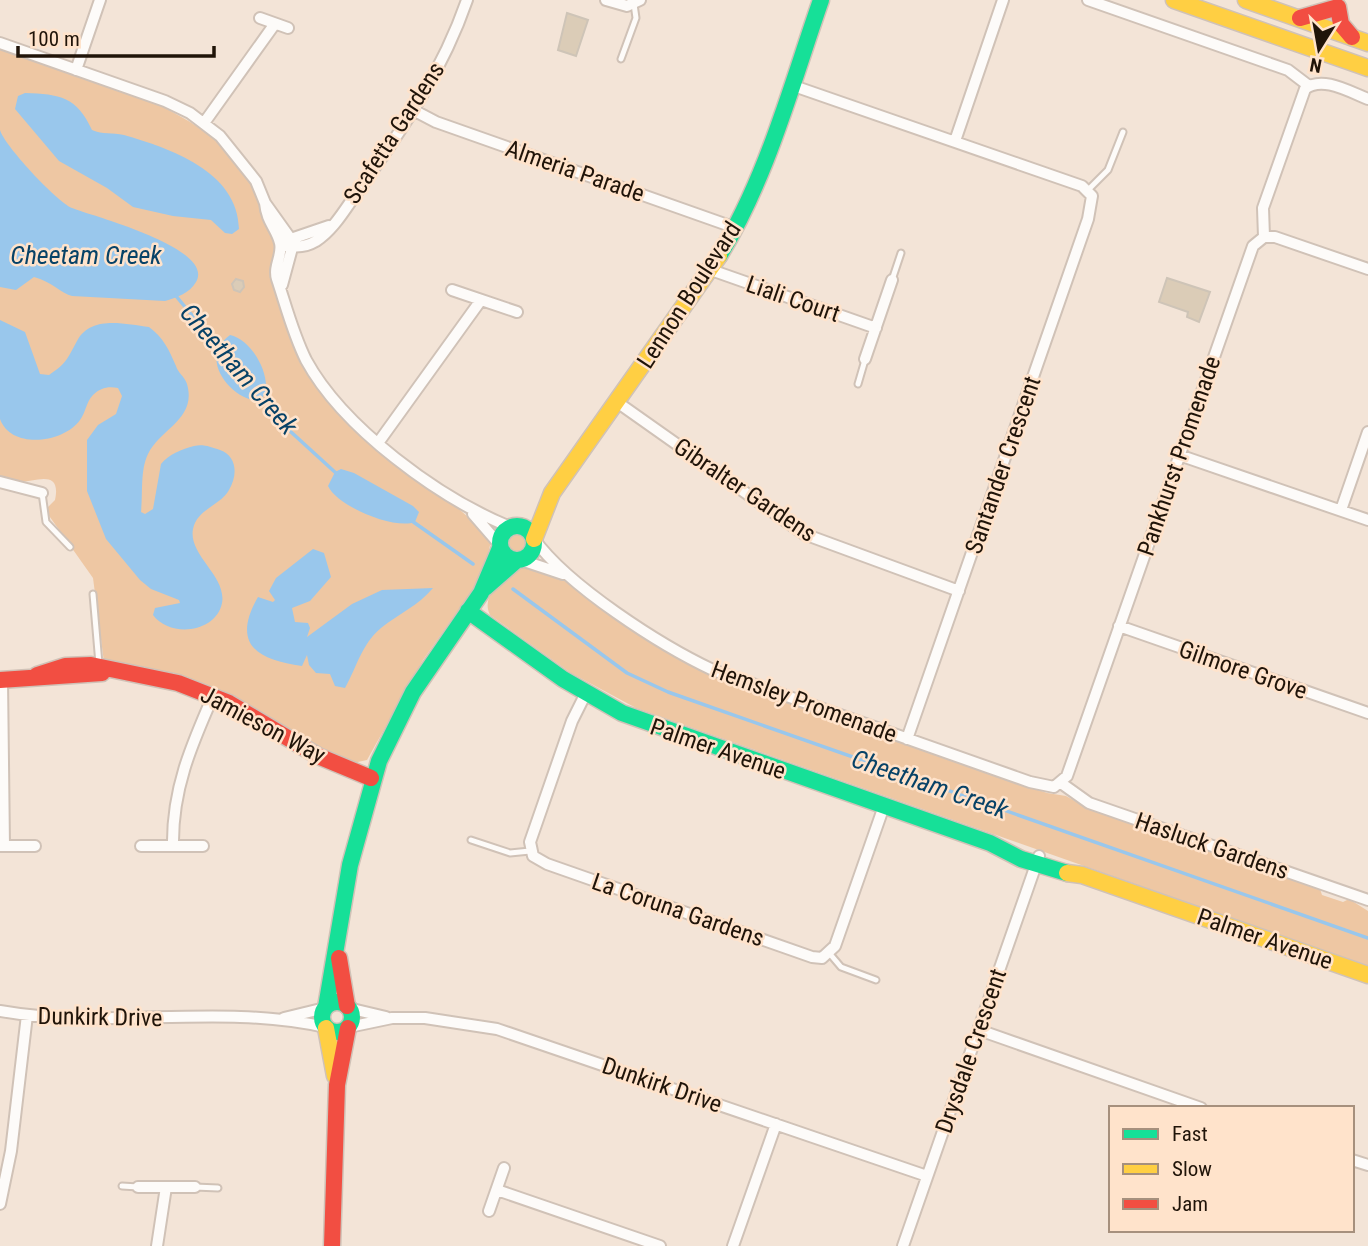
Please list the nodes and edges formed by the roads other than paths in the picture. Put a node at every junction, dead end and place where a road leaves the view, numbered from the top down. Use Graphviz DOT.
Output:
graph roads {
  1 [pos="100,0"];
  2 [pos="467,0"];
  3 [pos="606,0"];
  4 [pos="821,0"];
  5 [pos="1003,0"];
  6 [pos="1088,0"];
  7 [pos="1174,0"];
  8 [pos="1246,0"];
  9 [pos="637,2"];
  10 [pos="1340,4"];
  11 [pos="260,18"];
  12 [pos="1298,18"];
  13 [pos="274,25"];
  14 [pos="288,28"];
  15 [pos="1360,40"];
  16 [pos="0,43"];
  17 [pos="621,59"];
  18 [pos="1368,68"];
  19 [pos="76,70"];
  20 [pos="792,85"];
  21 [pos="1309,86"];
  22 [pos="1368,99"];
  23 [pos="415,111"];
  24 [pos="204,122"];
  25 [pos="1123,132"];
  26 [pos="955,141"];
  27 [pos="1088,190"];
  28 [pos="736,228"];
  29 [pos="1264,237"];
  30 [pos="287,243"];
  31 [pos="901,253"];
  32 [pos="1368,269"];
  33 [pos="711,270"];
  34 [pos="892,280"];
  35 [pos="452,290"];
  36 [pos="481,300"];
  37 [pos="517,312"];
  38 [pos="876,328"];
  39 [pos="865,359"];
  40 [pos="858,384"];
  41 [pos="618,402"];
  42 [pos="1368,432"];
  43 [pos="377,443"];
  44 [pos="1179,455"];
  45 [pos="0,482"];
  46 [pos="42,493"];
  47 [pos="552,494"];
  48 [pos="466,507"];
  49 [pos="1341,510"];
  50 [pos="1368,520"];
  51 [pos="512,526"];
  52 [pos="534,539"];
  53 [pos="499,546"];
  54 [pos="70,548"];
  55 [pos="519,560"];
  56 [pos="566,575"];
  57 [pos="482,590"];
  58 [pos="959,592"];
  59 [pos="93,594"];
  60 [pos="468,611"];
  61 [pos="1119,626"];
  62 [pos="103,671"];
  63 [pos="1,680"];
  64 [pos="586,693"];
  65 [pos="213,696"];
  66 [pos="1368,713"];
  67 [pos="907,739"];
  68 [pos="372,778"];
  69 [pos="1061,783"];
  70 [pos="884,806"];
  71 [pos="471,840"];
  72 [pos="2,846"];
  73 [pos="35,846"];
  74 [pos="141,846"];
  75 [pos="173,846"];
  76 [pos="203,846"];
  77 [pos="530,851"];
  78 [pos="1038,860"];
  79 [pos="1368,900"];
  80 [pos="337,952"];
  81 [pos="830,954"];
  82 [pos="1368,975"];
  83 [pos="876,980"];
  84 [pos="348,1007"];
  85 [pos="325,1008"];
  86 [pos="0,1011"];
  87 [pos="27,1016"];
  88 [pos="284,1018"];
  89 [pos="392,1018"];
  90 [pos="349,1027"];
  91 [pos="326,1028"];
  92 [pos="979,1030"];
  93 [pos="337,1085"];
  94 [pos="1176,1103"];
  95 [pos="776,1124"];
  96 [pos="504,1168"];
  97 [pos="928,1176"];
  98 [pos="122,1186"];
  99 [pos="138,1187"];
  100 [pos="166,1187"];
  101 [pos="195,1187"];
  102 [pos="218,1188"];
  103 [pos="497,1190"];
  104 [pos="1,1197"];
  105 [pos="489,1211"];
  106 [pos="157,1246"];
  107 [pos="332,1246"];
  108 [pos="660,1246"];
  109 [pos="733,1246"];
  110 [pos="903,1246"];
  1 -- 19 [label="street"];
  2 -- 23 [label="street, Scafetta Gardens"];
  3 -- 9 [label="street"];
  4 -- 20 [label="street, Lennon Boulevard"];
  5 -- 26 [label="street"];
  6 -- 21 [label="street"];
  7 -- 18 [label="street"];
  8 -- 12 [label="street"];
  9 -- 17 [label="lane"];
  10 -- 12 [label="street"];
  10 -- 15 [label="street"];
  11 -- 13 [label="street"];
  12 -- 15 [label="street"];
  13 -- 14 [label="street"];
  13 -- 24 [label="street"];
  16 -- 19 [label="street"];
  19 -- 24 [label="street"];
  20 -- 26 [label="street"];
  20 -- 28 [label="street, Lennon Boulevard"];
  21 -- 22 [label="street"];
  21 -- 29 [label="street"];
  23 -- 28 [label="street, Almeria Parade"];
  23 -- 30 [label="street, Scafetta Gardens"];
  24 -- 30 [label="street"];
  25 -- 27 [label="lane"];
  26 -- 27 [label="street"];
  27 -- 58 [label="street, Santander Crescent"];
  28 -- 33 [label="street, Lennon Boulevard"];
  29 -- 32 [label="street"];
  29 -- 44 [label="street, Pankhurst Promenade"];
  30 -- 43 [label="street"];
  31 -- 34 [label="lane"];
  33 -- 38 [label="street, Liali Court"];
  33 -- 41 [label="street, Lennon Boulevard"];
  34 -- 38 [label="street"];
  35 -- 36 [label="street"];
  36 -- 37 [label="street"];
  36 -- 43 [label="street"];
  38 -- 39 [label="street"];
  39 -- 40 [label="lane"];
  41 -- 47 [label="street, Lennon Boulevard"];
  41 -- 58 [label="street, Gibralter Gardens"];
  42 -- 49 [label="street"];
  43 -- 48 [label="street"];
  44 -- 49 [label="street"];
  44 -- 61 [label="street, Pankhurst Promenade"];
  45 -- 46 [label="street"];
  46 -- 54 [label="lane"];
  47 -- 51 [label="street, Lennon Boulevard"];
  47 -- 52 [label="street, Lennon Boulevard"];
  48 -- 51 [label="street"];
  48 -- 53 [label="street"];
  49 -- 50 [label="street"];
  51 -- 52 [label="street"];
  51 -- 53 [label="street"];
  52 -- 55 [label="street"];
  52 -- 56 [label="street, Hemsley Promenade"];
  53 -- 55 [label="street"];
  53 -- 57 [label="street"];
  55 -- 56 [label="street, Hemsley Promenade"];
  55 -- 57 [label="street"];
  56 -- 67 [label="street, Hemsley Promenade"];
  57 -- 60 [label="street"];
  58 -- 67 [label="street, Santander Crescent"];
  59 -- 62 [label="lane"];
  60 -- 64 [label="street, Palmer Avenue"];
  60 -- 68 [label="street"];
  61 -- 66 [label="street, Gilmore Grove"];
  61 -- 69 [label="street, Pankhurst Promenade"];
  62 -- 63 [label="street, Jamieson Way"];
  62 -- 65 [label="street, Jamieson Way"];
  63 -- 72 [label="street"];
  64 -- 70 [label="street, Palmer Avenue"];
  64 -- 77 [label="street"];
  65 -- 68 [label="street, Jamieson Way"];
  65 -- 75 [label="street"];
  67 -- 69 [label="street, Hemsley Promenade"];
  68 -- 80 [label="street"];
  69 -- 79 [label="street, Hasluck Gardens"];
  70 -- 78 [label="street, Palmer Avenue"];
  70 -- 81 [label="street"];
  71 -- 77 [label="lane, La Coruna Gardens"];
  72 -- 73 [label="street"];
  74 -- 75 [label="street"];
  75 -- 76 [label="street"];
  77 -- 81 [label="street, La Coruna Gardens"];
  78 -- 82 [label="street, Palmer Avenue"];
  78 -- 92 [label="street, Drysdale Crescent"];
  80 -- 84 [label="street"];
  80 -- 85 [label="street"];
  81 -- 83 [label="lane"];
  84 -- 85 [label="street"];
  84 -- 89 [label="street, Dunkirk Drive"];
  84 -- 90 [label="street"];
  85 -- 88 [label="street, Dunkirk Drive"];
  85 -- 91 [label="street"];
  86 -- 87 [label="street, Dunkirk Drive"];
  87 -- 88 [label="street, Dunkirk Drive"];
  87 -- 104 [label="street"];
  88 -- 91 [label="street, Dunkirk Drive"];
  89 -- 90 [label="street, Dunkirk Drive"];
  89 -- 95 [label="street, Dunkirk Drive"];
  90 -- 91 [label="street"];
  90 -- 93 [label="street"];
  91 -- 93 [label="street"];
  92 -- 94 [label="street"];
  92 -- 97 [label="street, Drysdale Crescent"];
  93 -- 107 [label="street"];
  95 -- 97 [label="street, Dunkirk Drive"];
  95 -- 109 [label="street"];
  96 -- 103 [label="street"];
  97 -- 110 [label="street, Drysdale Crescent"];
  98 -- 99 [label="lane"];
  99 -- 100 [label="street"];
  100 -- 101 [label="street"];
  100 -- 106 [label="street"];
  101 -- 102 [label="lane"];
  103 -- 105 [label="street"];
  103 -- 108 [label="street"];
}
